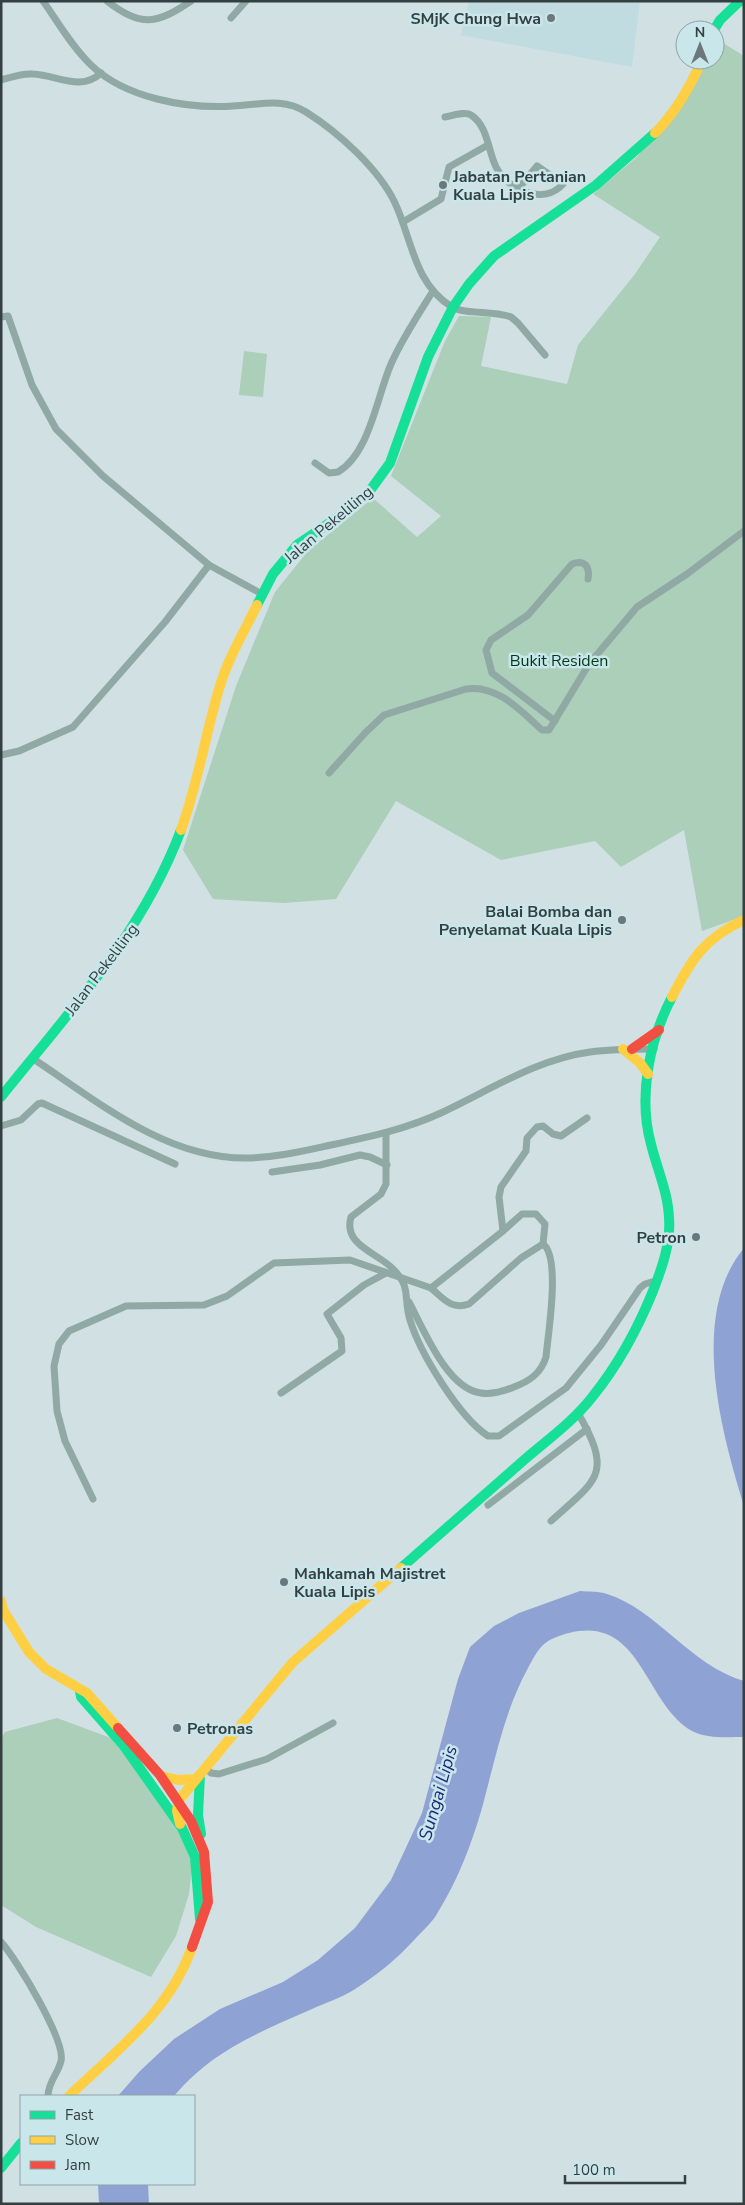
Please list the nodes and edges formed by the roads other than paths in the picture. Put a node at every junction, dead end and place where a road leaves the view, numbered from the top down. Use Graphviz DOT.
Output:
graph roads {
  1 [pos="43,1"];
  2 [pos="107,1"];
  3 [pos="191,1"];
  4 [pos="246,1"];
  5 [pos="740,1"];
  6 [pos="231,18"];
  7 [pos="720,20"];
  8 [pos="698,70"];
  9 [pos="101,73"];
  10 [pos="1,80"];
  11 [pos="444,117"];
  12 [pos="488,145"];
  13 [pos="519,188"];
  14 [pos="403,222"];
  15 [pos="433,291"];
  16 [pos="454,308"];
  17 [pos="1,317"];
  18 [pos="545,355"];
  19 [pos="315,463"];
  20 [pos="744,530"];
  21 [pos="209,565"];
  22 [pos="588,579"];
  23 [pos="262,594"];
  24 [pos="555,722"];
  25 [pos="1,755"];
  26 [pos="329,773"];
  27 [pos="744,920"];
  28 [pos="660,1030"];
  29 [pos="628,1049"];
  30 [pos="654,1049"];
  31 [pos="32,1058"];
  32 [pos="648,1074"];
  33 [pos="1,1098"];
  34 [pos="587,1118"];
  35 [pos="1,1126"];
  36 [pos="386,1134"];
  37 [pos="175,1164"];
  38 [pos="387,1165"];
  39 [pos="272,1172"];
  40 [pos="503,1231"];
  41 [pos="543,1244"];
  42 [pos="386,1272"];
  43 [pos="403,1278"];
  44 [pos="655,1281"];
  45 [pos="432,1288"];
  46 [pos="407,1299"];
  47 [pos="281,1392"];
  48 [pos="578,1413"];
  49 [pos="587,1429"];
  50 [pos="93,1499"];
  51 [pos="488,1505"];
  52 [pos="551,1521"];
  53 [pos="2,1607"];
  54 [pos="80,1691"];
  55 [pos="333,1723"];
  56 [pos="201,1774"];
  57 [pos="160,1775"];
  58 [pos="158,1792"];
  59 [pos="179,1800"];
  60 [pos="180,1824"];
  61 [pos="204,1852"];
  62 [pos="201,1923"];
  63 [pos="1,1942"];
  64 [pos="48,2095"];
  65 [pos="70,2095"];
  66 [pos="20,2144"];
  67 [pos="1,2168"];
  1 -- 9 [label="street"];
  2 -- 3 [label="street"];
  4 -- 6 [label="street"];
  5 -- 7 [label="main road"];
  8 -- 16 [label="main road, Jalan Pekeliling"];
  9 -- 10 [label="street"];
  9 -- 14 [label="street"];
  11 -- 12 [label="street"];
  12 -- 13 [label="street"];
  12 -- 14 [label="street"];
  13 -- 13 [label="street"];
  14 -- 15 [label="street"];
  15 -- 16 [label="street"];
  15 -- 19 [label="street"];
  16 -- 18 [label="street"];
  16 -- 23 [label="main road, Jalan Pekeliling"];
  17 -- 21 [label="street"];
  20 -- 24 [label="street"];
  21 -- 23 [label="street"];
  21 -- 25 [label="street"];
  22 -- 24 [label="street"];
  23 -- 31 [label="main road, Jalan Pekeliling"];
  24 -- 26 [label="street"];
  27 -- 28 [label="main road"];
  28 -- 29 [label="main road"];
  28 -- 30 [label="main road"];
  29 -- 30 [label="street"];
  29 -- 32 [label="main road"];
  29 -- 36 [label="street"];
  30 -- 32 [label="main road"];
  31 -- 33 [label="main road, Jalan Pekeliling"];
  31 -- 36 [label="street"];
  32 -- 44 [label="main road"];
  34 -- 40 [label="street"];
  35 -- 37 [label="street"];
  36 -- 38 [label="street"];
  38 -- 39 [label="street"];
  38 -- 43 [label="street"];
  40 -- 41 [label="street"];
  40 -- 45 [label="street"];
  41 -- 45 [label="street"];
  41 -- 46 [label="street"];
  42 -- 43 [label="street"];
  42 -- 47 [label="street"];
  42 -- 50 [label="street"];
  43 -- 45 [label="street"];
  43 -- 46 [label="street"];
  44 -- 46 [label="street"];
  44 -- 48 [label="main road"];
  48 -- 49 [label="street"];
  48 -- 56 [label="main road"];
  49 -- 51 [label="street"];
  49 -- 52 [label="street"];
  53 -- 54 [label="main road"];
  54 -- 57 [label="main road"];
  54 -- 58 [label="main road"];
  55 -- 56 [label="street"];
  56 -- 57 [label="main road"];
  56 -- 59 [label="main road"];
  56 -- 61 [label="main road"];
  57 -- 59 [label="main road"];
  58 -- 59 [label="main road"];
  58 -- 60 [label="main road"];
  59 -- 60 [label="main road"];
  59 -- 61 [label="main road"];
  60 -- 62 [label="main road"];
  61 -- 62 [label="main road"];
  62 -- 65 [label="main road"];
  63 -- 64 [label="street"];
  66 -- 67 [label="main road"];
}
